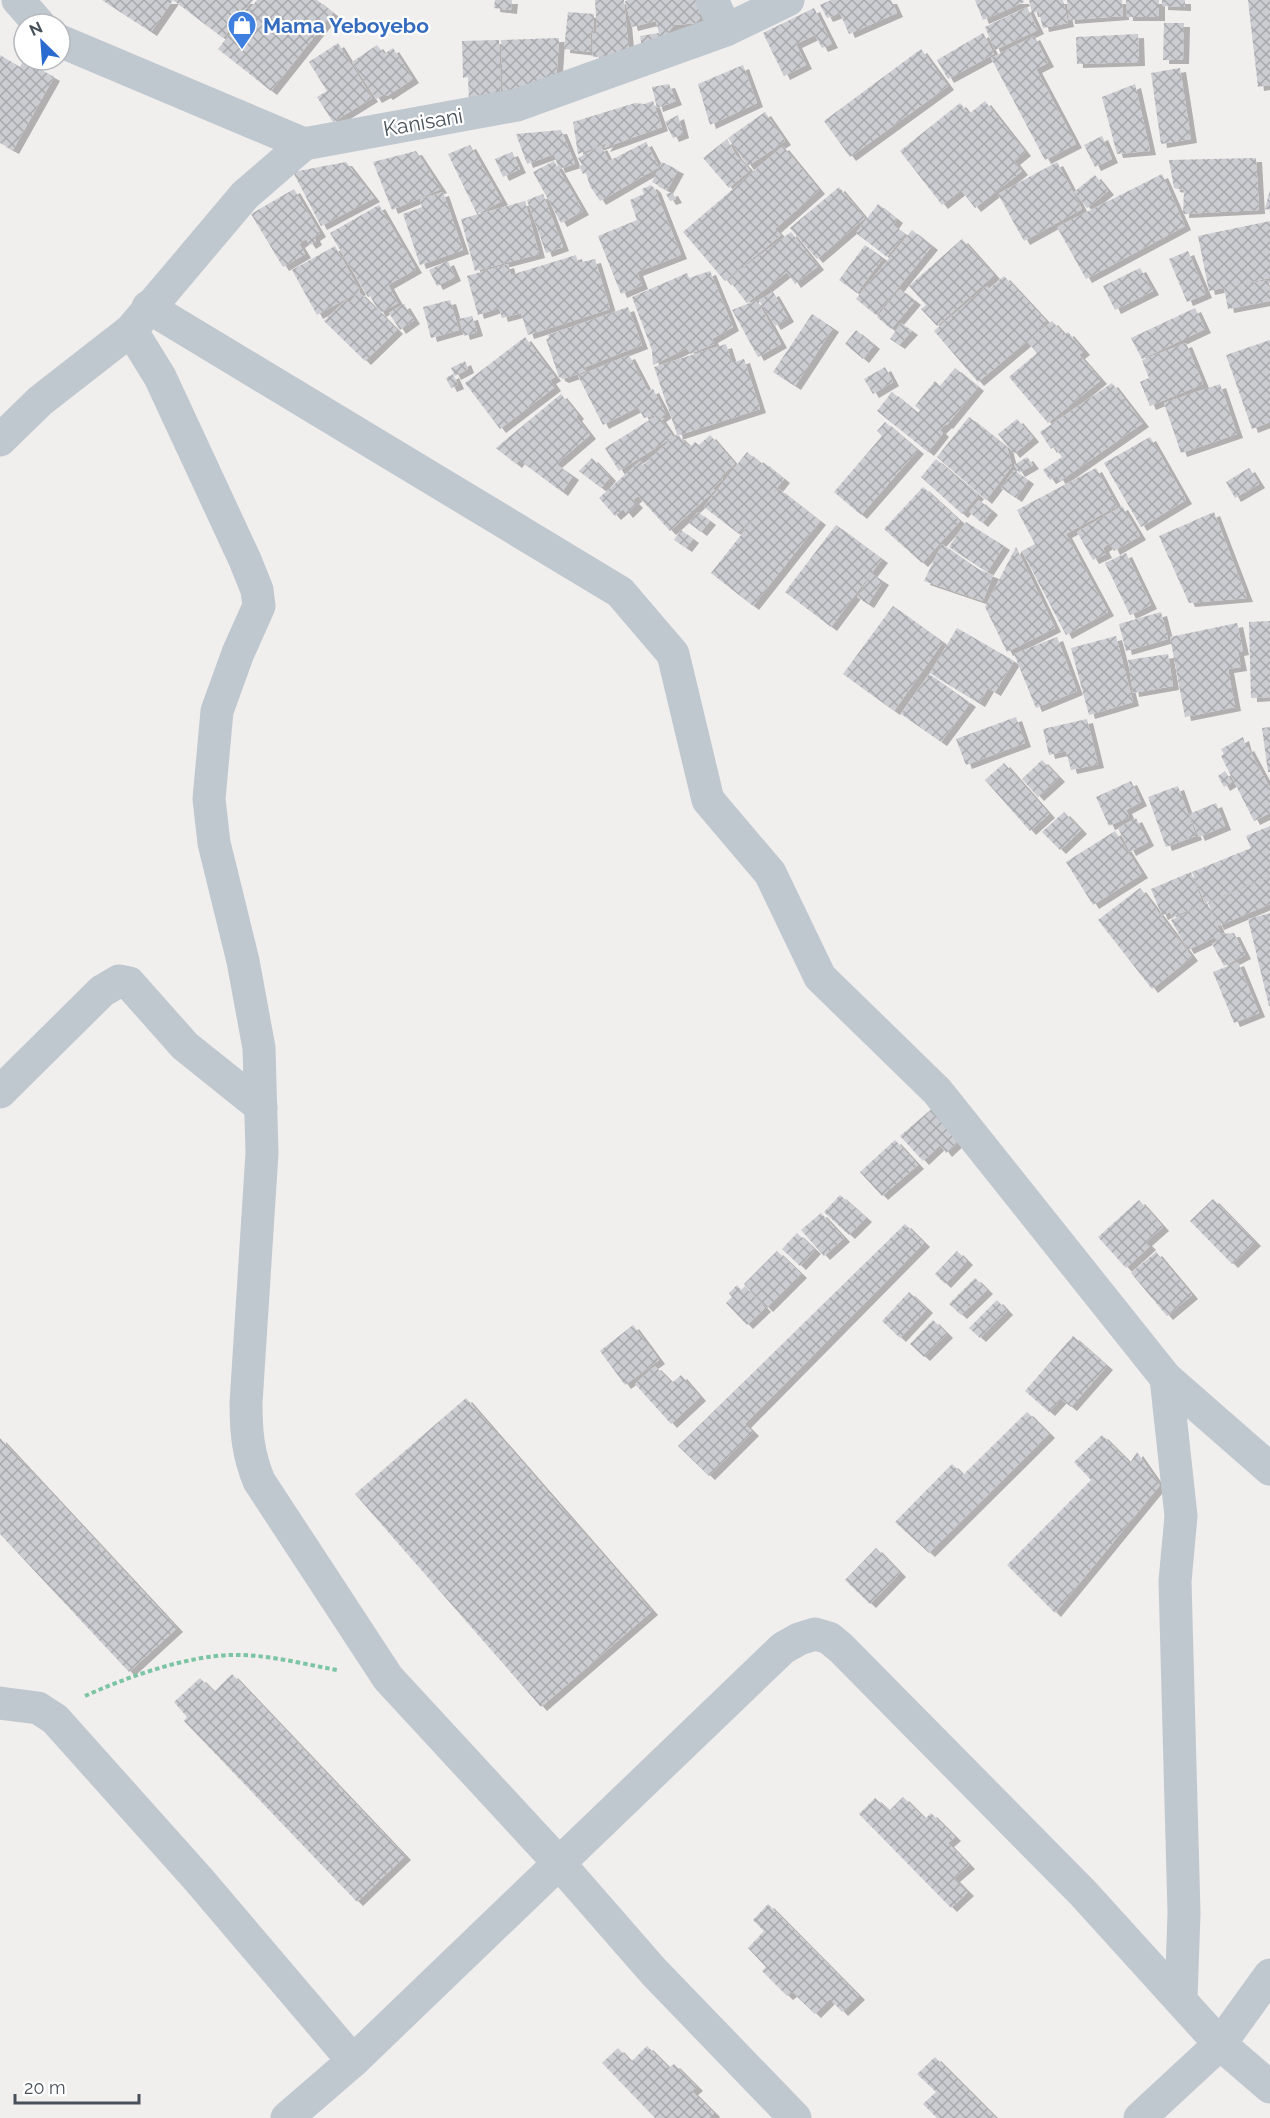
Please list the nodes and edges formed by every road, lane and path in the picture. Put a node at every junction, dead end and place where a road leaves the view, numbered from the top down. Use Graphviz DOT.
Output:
graph roads {
  1 [pos="18,0"];
  2 [pos="712,0"];
  3 [pos="788,0"];
  4 [pos="28,12"];
  5 [pos="726,30"];
  6 [pos="72,47"];
  7 [pos="304,144"];
  8 [pos="140,319"];
  9 [pos="0,440"];
  10 [pos="0,1092"];
  11 [pos="261,1107"];
  12 [pos="1166,1378"];
  13 [pos="1270,1469"];
  14 [pos="388,1678"];
  15 [pos="0,1703"];
  16 [pos="48,1712"];
  17 [pos="558,1862"];
  18 [pos="1270,1975"];
  19 [pos="1181,2000"];
  20 [pos="1220,2043"];
  21 [pos="352,2061"];
  22 [pos="1270,2087"];
  23 [pos="287,2118"];
  24 [pos="795,2118"];
  25 [pos="1140,2118"];
  1 -- 4 [label="street"];
  2 -- 5 [label="street"];
  3 -- 5 [label="street, Kanisani"];
  5 -- 7 [label="street, Kanisani"];
  6 -- 7 [label="street"];
  7 -- 8 [label="street"];
  8 -- 9 [label="street"];
  8 -- 11 [label="street"];
  8 -- 12 [label="street"];
  10 -- 11 [label="street"];
  11 -- 14 [label="street"];
  12 -- 13 [label="street"];
  12 -- 19 [label="street"];
  14 -- 16 [label="path"];
  14 -- 17 [label="street"];
  15 -- 16 [label="street"];
  16 -- 21 [label="street"];
  17 -- 19 [label="street"];
  17 -- 21 [label="street"];
  17 -- 24 [label="street"];
  18 -- 20 [label="street"];
  19 -- 20 [label="street"];
  20 -- 22 [label="street"];
  20 -- 25 [label="street"];
  21 -- 23 [label="street"];
}
